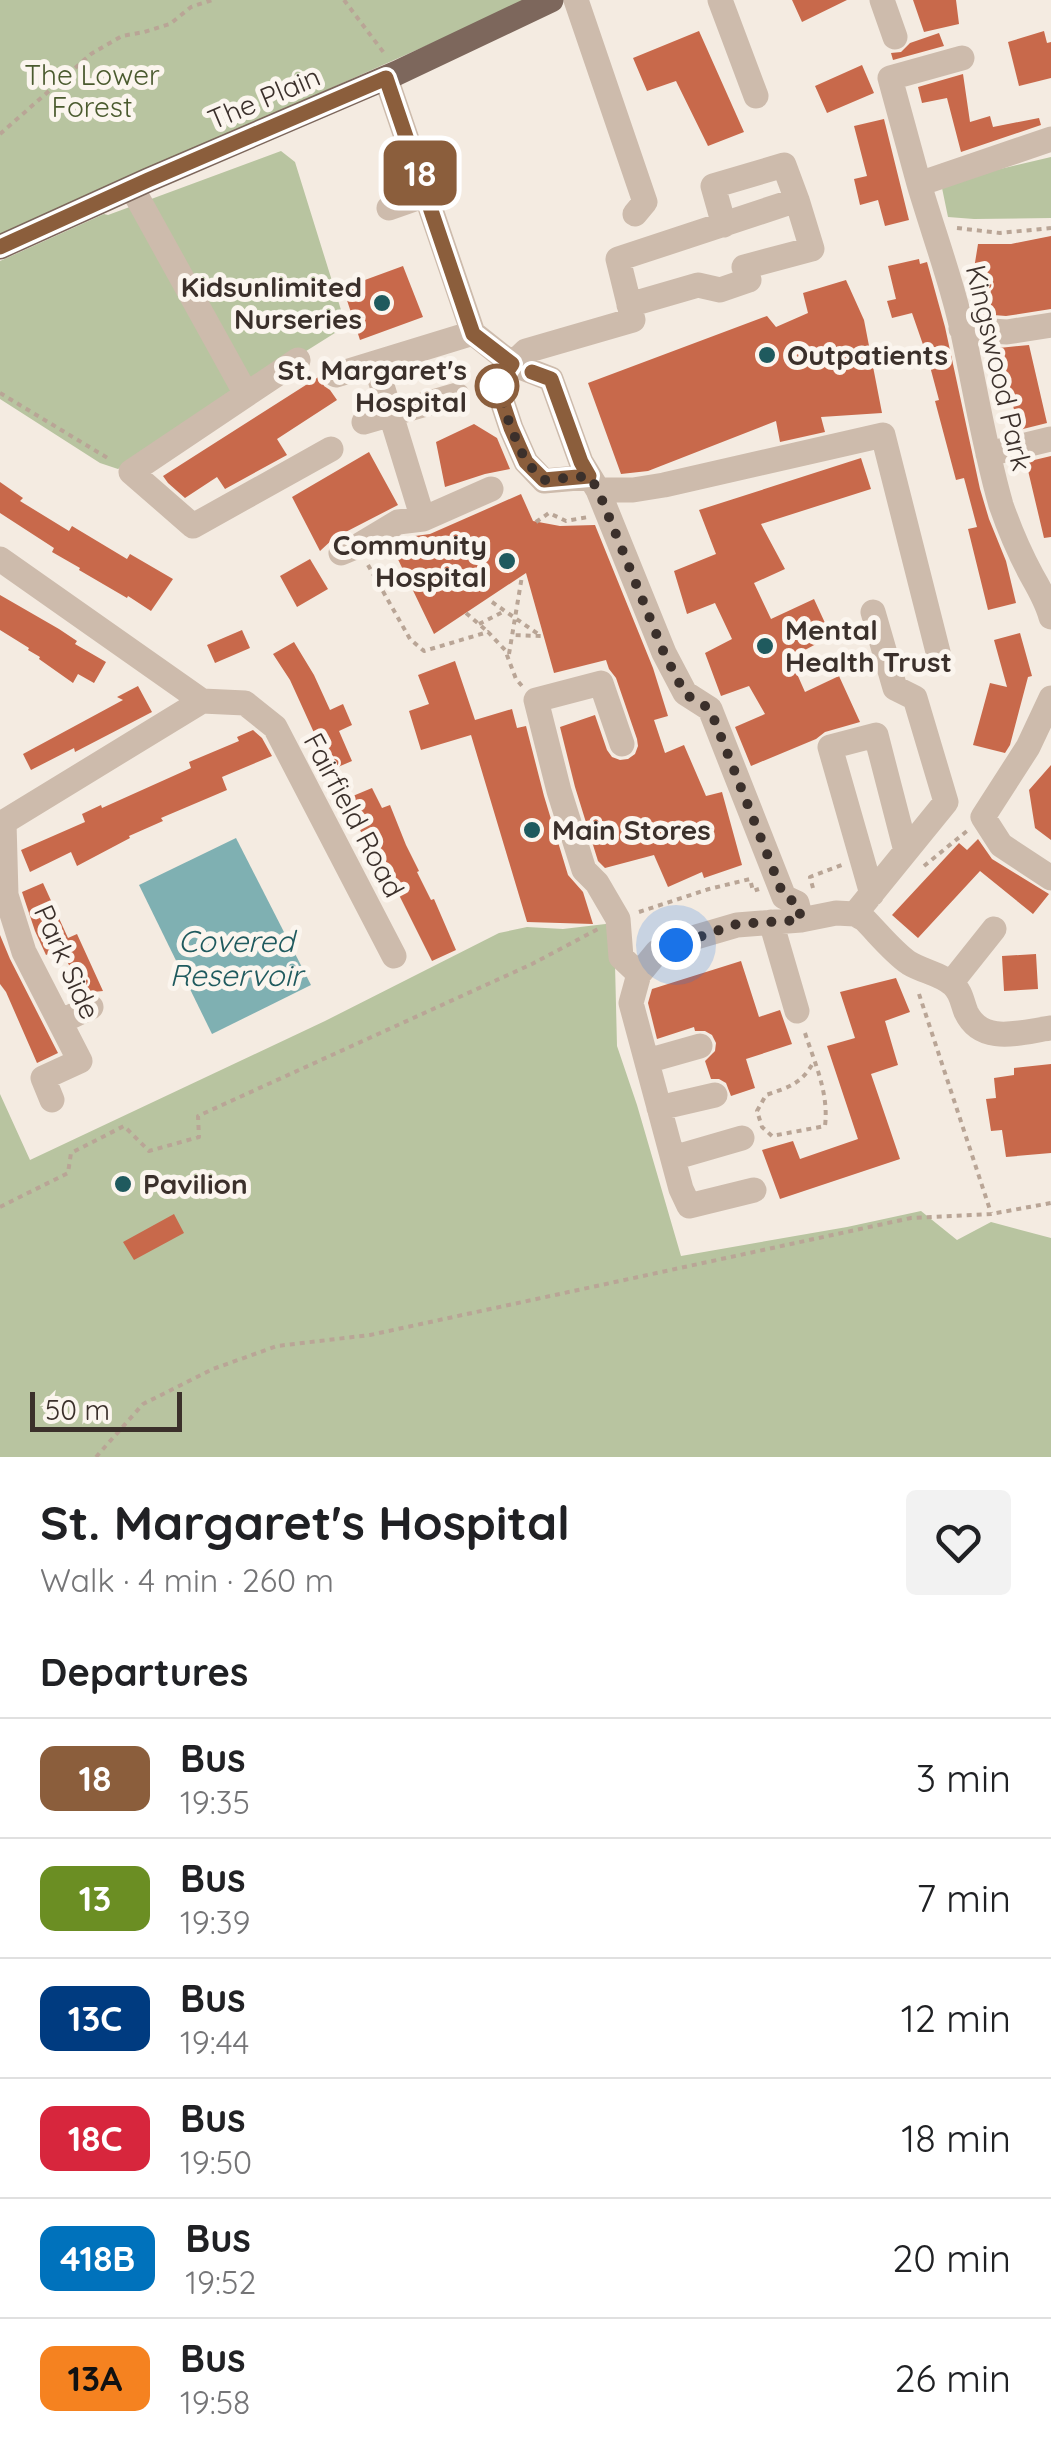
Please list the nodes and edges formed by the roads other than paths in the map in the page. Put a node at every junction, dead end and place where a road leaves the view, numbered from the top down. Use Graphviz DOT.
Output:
graph roads {
  1 [pos="550,0"];
  2 [pos="576,0"];
  3 [pos="720,0"];
  4 [pos="882,0"];
  5 [pos="895,37"];
  6 [pos="962,58"];
  7 [pos="392,76"];
  8 [pos="756,96"];
  9 [pos="1051,140"];
  10 [pos="426,178"];
  11 [pos="919,184"];
  12 [pos="132,188"];
  13 [pos="797,200"];
  14 [pos="389,208"];
  15 [pos="634,214"];
  16 [pos="724,225"];
  17 [pos="0,247"];
  18 [pos="629,305"];
  19 [pos="1051,325"];
  20 [pos="961,329"];
  21 [pos="473,334"];
  22 [pos="298,360"];
  23 [pos="374,363"];
  24 [pos="512,364"];
  25 [pos="336,374"];
  26 [pos="246,394"];
  27 [pos="458,395"];
  28 [pos="391,414"];
  29 [pos="364,422"];
  30 [pos="1051,439"];
  31 [pos="331,449"];
  32 [pos="988,454"];
  33 [pos="594,483"];
  34 [pos="491,490"];
  35 [pos="423,519"];
  36 [pos="349,550"];
  37 [pos="0,558"];
  38 [pos="873,612"];
  39 [pos="1051,617"];
  40 [pos="939,656"];
  41 [pos="1051,698"];
  42 [pos="202,701"];
  43 [pos="622,744"];
  44 [pos="2,822"];
  45 [pos="911,862"];
  46 [pos="1051,878"];
  47 [pos="864,904"];
  48 [pos="801,920"];
  49 [pos="771,922"];
  50 [pos="994,929"];
  51 [pos="394,956"];
  52 [pos="639,974"];
  53 [pos="952,983"];
  54 [pos="91,1007"];
  55 [pos="797,1010"];
  56 [pos="60,1022"];
  57 [pos="1038,1027"];
  58 [pos="700,1046"];
  59 [pos="647,1061"];
  60 [pos="715,1094"];
  61 [pos="52,1100"];
  62 [pos="659,1108"];
  63 [pos="742,1138"];
  64 [pos="673,1158"];
  65 [pos="754,1190"];
  1 -- 7 [label="main road, The Plain"];
  2 -- 15 [label="street"];
  3 -- 8 [label="street"];
  4 -- 5 [label="street"];
  6 -- 11 [label="street, Kingswood Park"];
  7 -- 10 [label="street"];
  7 -- 12 [label="main road, The Plain"];
  9 -- 11 [label="street"];
  10 -- 14 [label="street"];
  10 -- 21 [label="street"];
  11 -- 20 [label="street, Kingswood Park"];
  12 -- 17 [label="main road, The Plain"];
  12 -- 26 [label="street"];
  13 -- 16 [label="street"];
  13 -- 16 [label="street"];
  13 -- 18 [label="street"];
  16 -- 18 [label="street"];
  18 -- 24 [label="street"];
  19 -- 20 [label="street"];
  20 -- 32 [label="street, Kingswood Park"];
  21 -- 23 [label="street"];
  21 -- 24 [label="street"];
  22 -- 26 [label="street"];
  23 -- 25 [label="street"];
  23 -- 28 [label="street"];
  24 -- 33 [label="street"];
  24 -- 33 [label="street"];
  26 -- 31 [label="street"];
  27 -- 28 [label="street"];
  28 -- 29 [label="street"];
  28 -- 35 [label="street"];
  30 -- 32 [label="street"];
  32 -- 39 [label="street, Kingswood Park"];
  33 -- 40 [label="street"];
  33 -- 48 [label="street"];
  34 -- 35 [label="street"];
  35 -- 36 [label="street"];
  37 -- 42 [label="street, Fairfield Road"];
  38 -- 45 [label="street"];
  41 -- 46 [label="street"];
  42 -- 44 [label="street"];
  42 -- 51 [label="street, Fairfield Road"];
  43 -- 52 [label="street"];
  44 -- 56 [label="street, Park Side"];
  45 -- 47 [label="street"];
  45 -- 47 [label="street"];
  47 -- 48 [label="street"];
  47 -- 53 [label="street"];
  48 -- 49 [label="street"];
  49 -- 52 [label="street"];
  49 -- 55 [label="street"];
  50 -- 53 [label="street"];
  52 -- 59 [label="street"];
  53 -- 57 [label="street"];
  54 -- 56 [label="street"];
  56 -- 61 [label="street, Park Side"];
  58 -- 59 [label="street"];
  59 -- 62 [label="street"];
  60 -- 62 [label="street"];
  62 -- 64 [label="street"];
  63 -- 64 [label="street"];
  64 -- 65 [label="street"];
}
